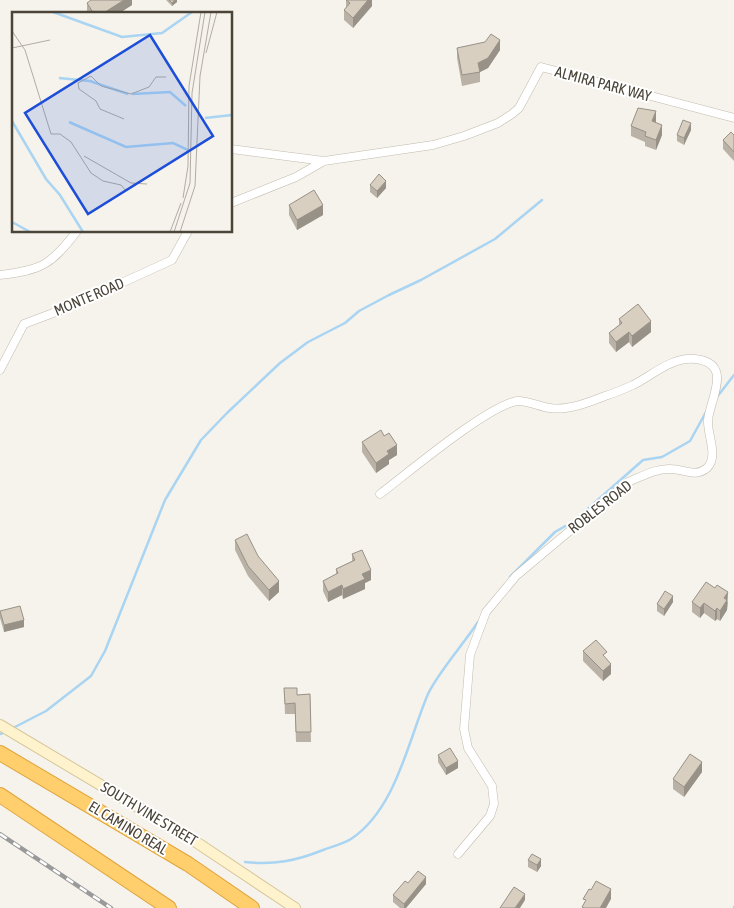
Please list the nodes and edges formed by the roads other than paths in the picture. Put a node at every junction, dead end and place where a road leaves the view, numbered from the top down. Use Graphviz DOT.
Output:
graph roads {
  1 [pos="734,118"];
  2 [pos="232,149"];
  3 [pos="324,162"];
  4 [pos="232,203"];
  5 [pos="76,232"];
  6 [pos="187,232"];
  7 [pos="0,275"];
  8 [pos="0,370"];
  9 [pos="380,494"];
  10 [pos="4,727"];
  11 [pos="0,753"];
  12 [pos="0,794"];
  13 [pos="458,854"];
  14 [pos="169,908"];
  15 [pos="252,908"];
  16 [pos="295,908"];
  1 -- 3 [label="street, ALMIRA PARK WAY"];
  2 -- 3 [label="street"];
  3 -- 4 [label="street"];
  5 -- 7 [label="street"];
  6 -- 8 [label="street, MONTE ROAD"];
  9 -- 13 [label="street, ROBLES ROAD"];
  10 -- 16 [label="street, SOUTH VINE STREET"];
  11 -- 15 [label="highway, EL CAMINO REAL"];
  12 -- 14 [label="highway"];
}
